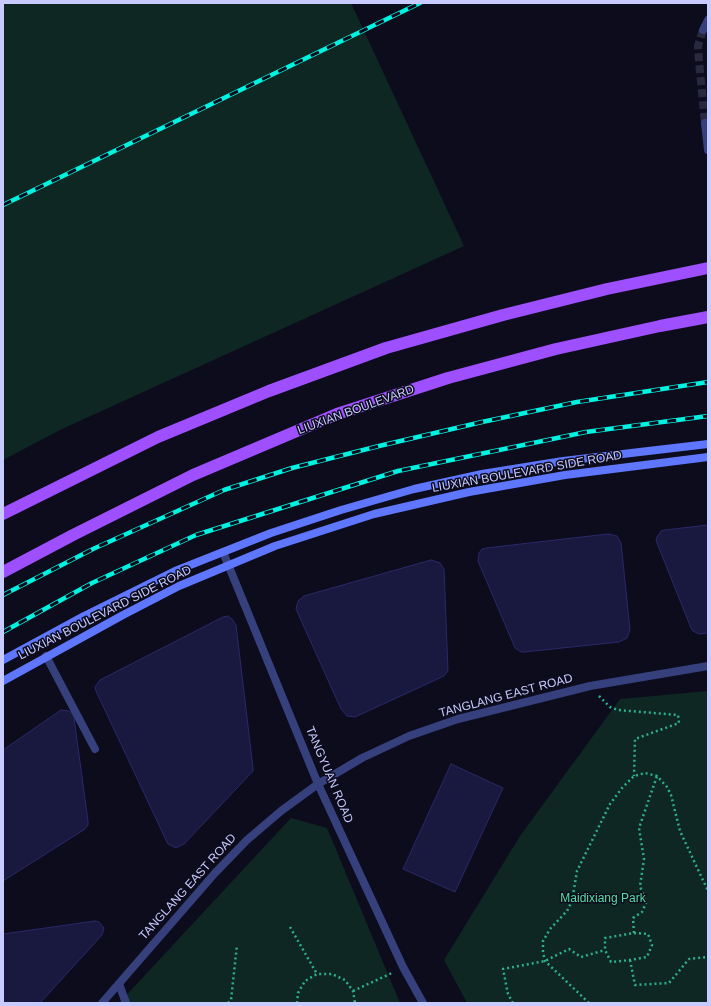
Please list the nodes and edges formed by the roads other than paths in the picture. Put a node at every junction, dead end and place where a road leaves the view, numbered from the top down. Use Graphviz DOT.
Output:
graph roads {
  1 [pos="708,20"];
  2 [pos="703,30"];
  3 [pos="705,123"];
  4 [pos="708,150"];
  5 [pos="708,268"];
  6 [pos="708,317"];
  7 [pos="708,444"];
  8 [pos="708,456"];
  9 [pos="3,514"];
  10 [pos="223,552"];
  11 [pos="229,565"];
  12 [pos="3,572"];
  13 [pos="46,656"];
  14 [pos="3,660"];
  15 [pos="708,666"];
  16 [pos="3,681"];
  17 [pos="95,749"];
  18 [pos="318,784"];
  19 [pos="119,984"];
  20 [pos="102,1003"];
  21 [pos="126,1003"];
  22 [pos="423,1003"];
  1 -- 2 [label="street"];
  3 -- 4 [label="street"];
  5 -- 9 [label="main road"];
  6 -- 12 [label="main road, LIUXIAN BOULEVARD"];
  7 -- 10 [label="main road, LIUXIAN BOULEVARD SIDE ROAD"];
  8 -- 11 [label="main road, LIUXIAN BOULEVARD SIDE ROAD"];
  10 -- 11 [label="street, TANGYUAN ROAD"];
  10 -- 14 [label="main road, LIUXIAN BOULEVARD SIDE ROAD"];
  11 -- 13 [label="main road, LIUXIAN BOULEVARD SIDE ROAD"];
  11 -- 18 [label="street, TANGYUAN ROAD"];
  13 -- 16 [label="main road, LIUXIAN BOULEVARD SIDE ROAD"];
  13 -- 17 [label="street"];
  15 -- 18 [label="street, TANGLANG EAST ROAD"];
  18 -- 19 [label="street, TANGLANG EAST ROAD"];
  18 -- 22 [label="street, TANGYUAN ROAD"];
  19 -- 20 [label="street, TANGLANG EAST ROAD"];
  19 -- 21 [label="street"];
}
